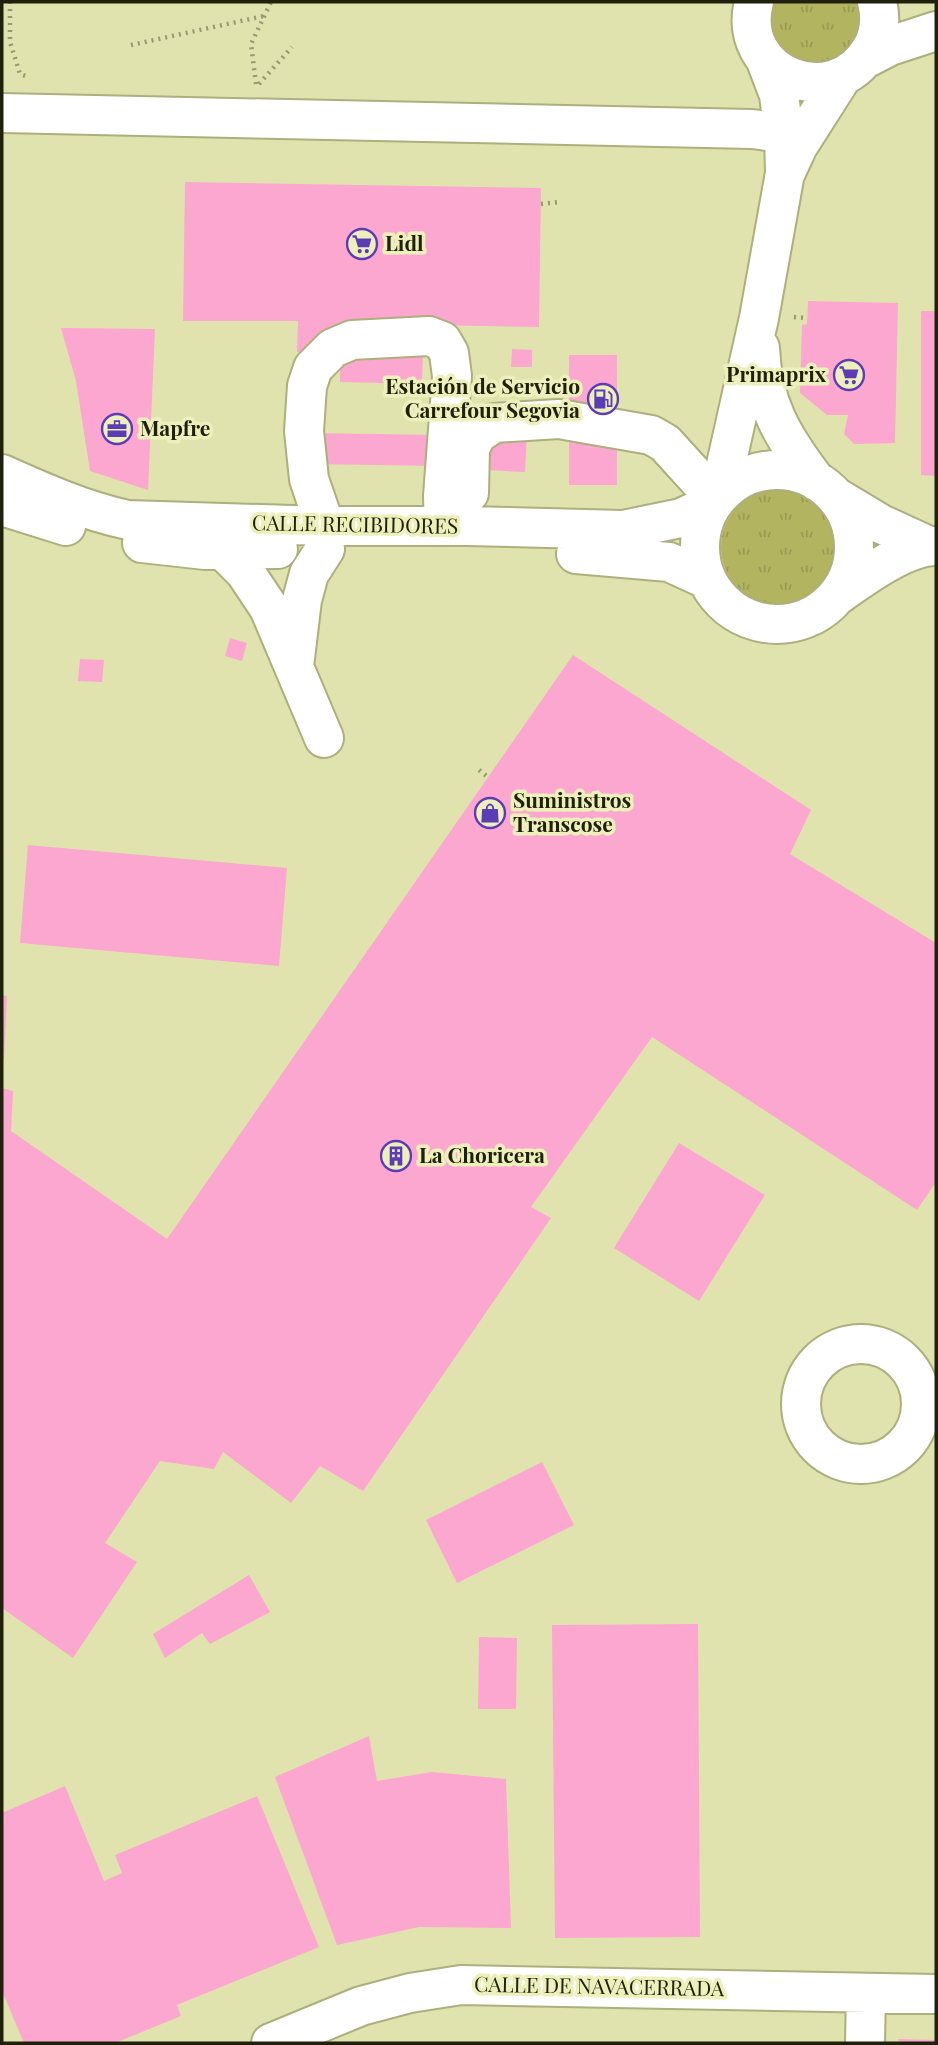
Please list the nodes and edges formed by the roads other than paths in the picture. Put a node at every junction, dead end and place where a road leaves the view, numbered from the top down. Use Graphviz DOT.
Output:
graph roads {
  1 [pos="754,2"];
  2 [pos="877,2"];
  3 [pos="887,2"];
  4 [pos="936,17"];
  5 [pos="936,31"];
  6 [pos="765,58"];
  7 [pos="854,68"];
  8 [pos="2,113"];
  9 [pos="784,133"];
  10 [pos="785,173"];
  11 [pos="759,318"];
  12 [pos="2,474"];
  13 [pos="826,489"];
  14 [pos="716,500"];
  15 [pos="2,506"];
  16 [pos="456,526"];
  17 [pos="325,538"];
  18 [pos="932,546"];
  19 [pos="223,550"];
  20 [pos="706,579"];
  21 [pos="838,595"];
  22 [pos="294,668"];
  23 [pos="324,738"];
  24 [pos="866,1994"];
  25 [pos="936,1994"];
  26 [pos="312,2035"];
  27 [pos="271,2043"];
  28 [pos="865,2043"];
  1 -- 6 [label="street"];
  2 -- 7 [label="street"];
  3 -- 4 [label="street"];
  5 -- 7 [label="street"];
  6 -- 7 [label="street"];
  6 -- 9 [label="street"];
  7 -- 10 [label="street"];
  8 -- 9 [label="street"];
  9 -- 10 [label="street"];
  10 -- 11 [label="street"];
  11 -- 13 [label="street"];
  11 -- 14 [label="street"];
  12 -- 17 [label="street, CALLE RECIBIDORES"];
  13 -- 14 [label="street"];
  13 -- 18 [label="street"];
  13 -- 21 [label="street"];
  14 -- 16 [label="street, CALLE RECIBIDORES"];
  14 -- 16 [label="street"];
  14 -- 20 [label="street"];
  15 -- 19 [label="street, CALLE RECIBIDORES"];
  16 -- 17 [label="street, CALLE RECIBIDORES"];
  16 -- 17 [label="street"];
  17 -- 19 [label="street, CALLE RECIBIDORES"];
  17 -- 20 [label="street, CALLE RECIBIDORES"];
  17 -- 22 [label="street"];
  18 -- 21 [label="street"];
  19 -- 22 [label="street"];
  20 -- 21 [label="street"];
  22 -- 23 [label="street"];
  24 -- 25 [label="street, CALLE DE NAVACERRADA"];
  24 -- 26 [label="street, CALLE DE NAVACERRADA"];
  24 -- 28 [label="street"];
  26 -- 27 [label="street, CALLE DE NAVACERRADA"];
}
